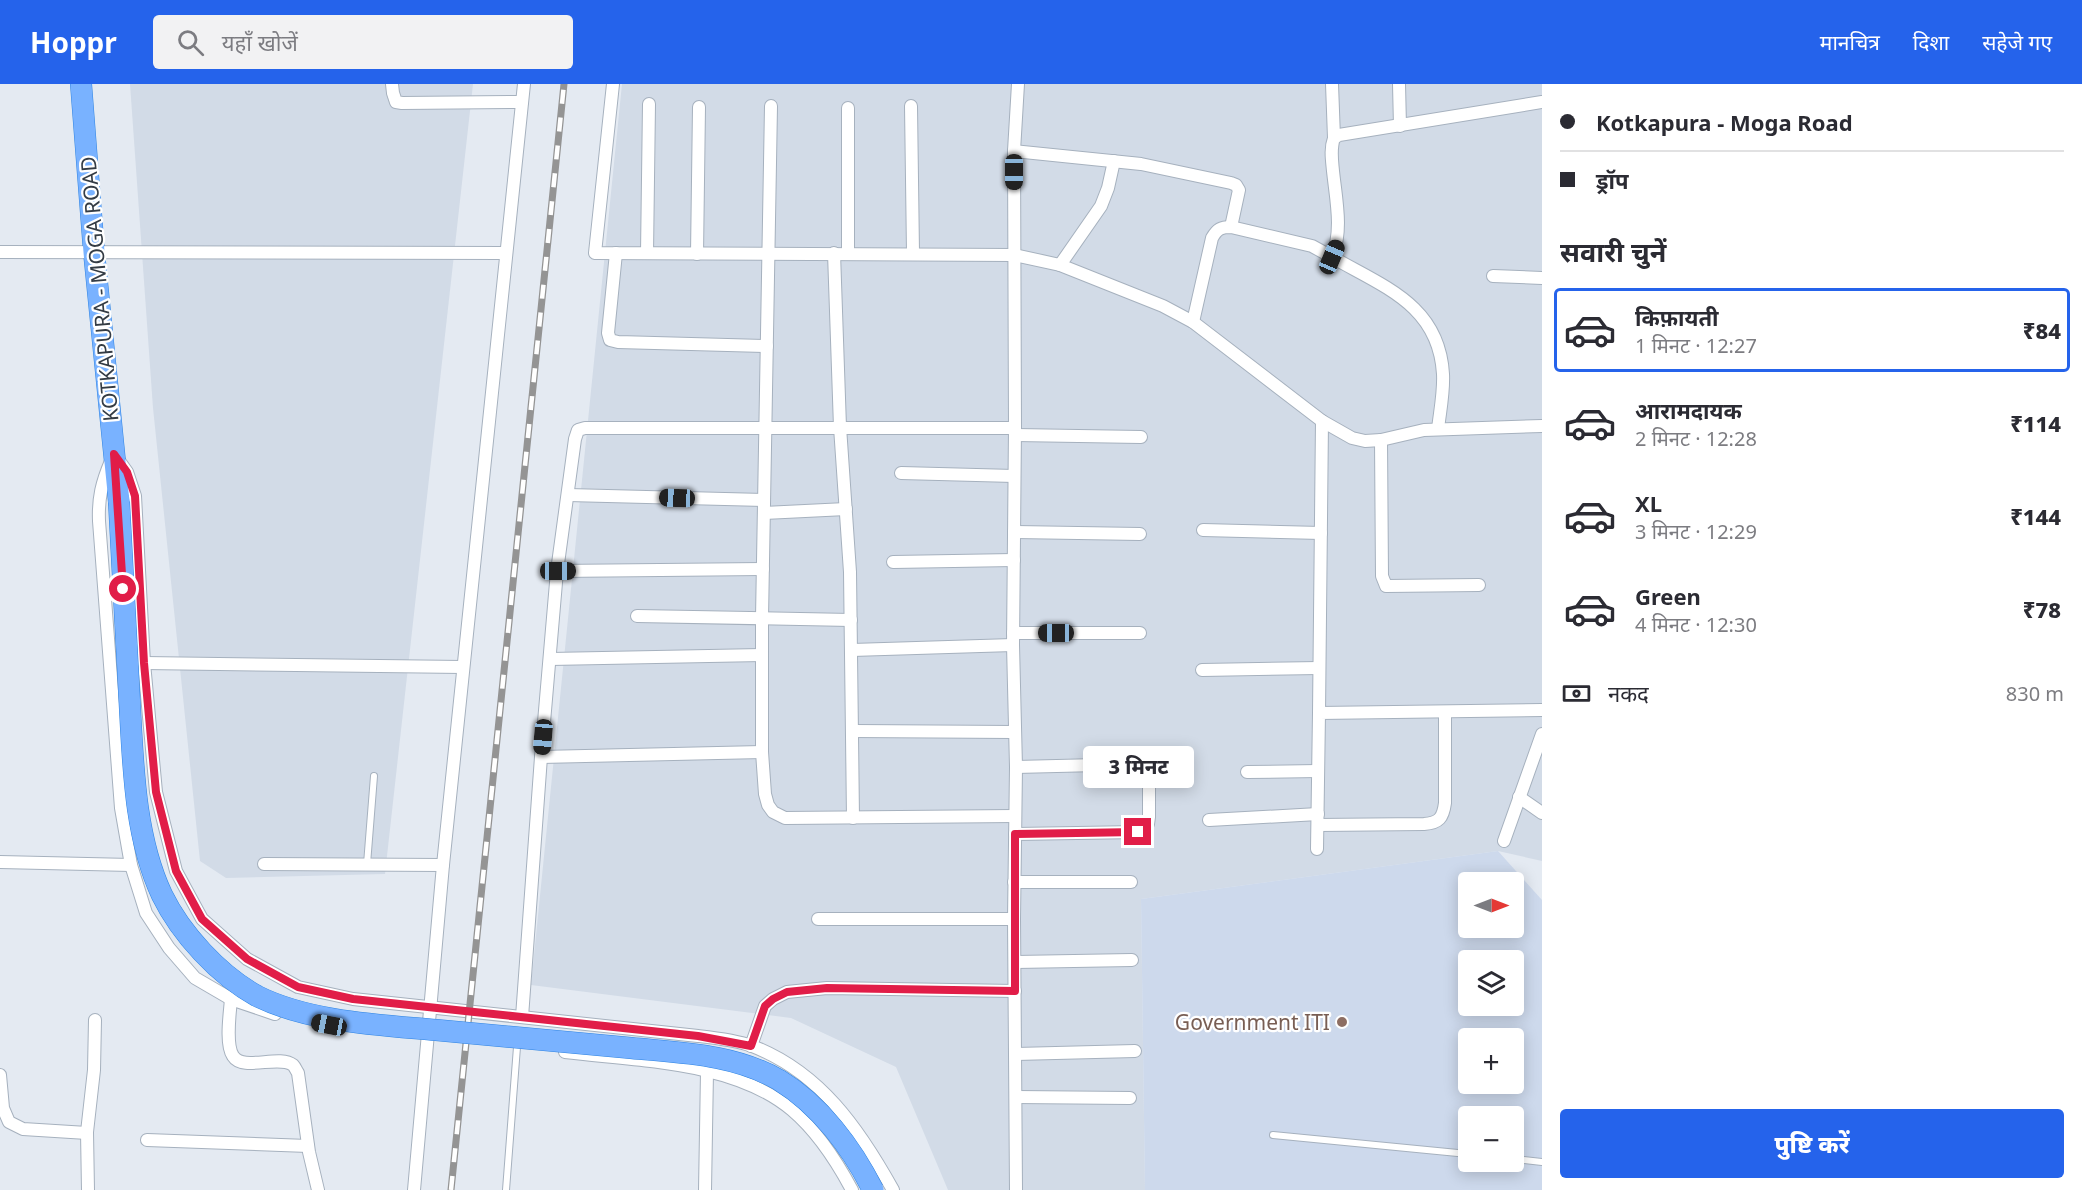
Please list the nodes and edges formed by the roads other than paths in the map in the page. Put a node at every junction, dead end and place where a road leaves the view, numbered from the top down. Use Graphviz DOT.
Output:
graph roads {
  1 [pos="81,84"];
  2 [pos="392,84"];
  3 [pos="524,84"];
  4 [pos="612,84"];
  5 [pos="1018,84"];
  6 [pos="1332,84"];
  7 [pos="1399,84"];
  8 [pos="522,102"];
  9 [pos="1542,102"];
  10 [pos="649,104"];
  11 [pos="771,106"];
  12 [pos="911,106"];
  13 [pos="699,107"];
  14 [pos="848,108"];
  15 [pos="1400,126"];
  16 [pos="1334,138"];
  17 [pos="1014,151"];
  18 [pos="1114,161"];
  19 [pos="1231,227"];
  20 [pos="0,252"];
  21 [pos="94,252"];
  22 [pos="506,252"];
  23 [pos="616,253"];
  24 [pos="647,253"];
  25 [pos="768,253"];
  26 [pos="834,253"];
  27 [pos="848,253"];
  28 [pos="914,253"];
  29 [pos="697,254"];
  30 [pos="1014,255"];
  31 [pos="1332,257"];
  32 [pos="1060,265"];
  33 [pos="1493,276"];
  34 [pos="1542,278"];
  35 [pos="1193,322"];
  36 [pos="767,346"];
  37 [pos="1322,421"];
  38 [pos="1542,426"];
  39 [pos="840,427"];
  40 [pos="765,429"];
  41 [pos="1438,429"];
  42 [pos="1015,431"];
  43 [pos="1141,437"];
  44 [pos="1381,440"];
  45 [pos="114,454"];
  46 [pos="901,473"];
  47 [pos="1014,476"];
  48 [pos="568,495"];
  49 [pos="764,500"];
  50 [pos="846,509"];
  51 [pos="764,513"];
  52 [pos="1203,530"];
  53 [pos="1014,532"];
  54 [pos="1321,533"];
  55 [pos="1140,534"];
  56 [pos="1014,560"];
  57 [pos="893,562"];
  58 [pos="763,569"];
  59 [pos="558,571"];
  60 [pos="1479,585"];
  61 [pos="638,616"];
  62 [pos="762,618"];
  63 [pos="851,620"];
  64 [pos="1140,633"];
  65 [pos="1013,639"];
  66 [pos="852,650"];
  67 [pos="762,655"];
  68 [pos="550,659"];
  69 [pos="144,663"];
  70 [pos="463,667"];
  71 [pos="1319,668"];
  72 [pos="1202,670"];
  73 [pos="1542,710"];
  74 [pos="1445,712"];
  75 [pos="1319,713"];
  76 [pos="853,731"];
  77 [pos="1014,732"];
  78 [pos="1542,734"];
  79 [pos="762,752"];
  80 [pos="541,757"];
  81 [pos="1179,763"];
  82 [pos="1149,764"];
  83 [pos="1016,767"];
  84 [pos="1318,771"];
  85 [pos="1247,772"];
  86 [pos="374,776"];
  87 [pos="1519,797"];
  88 [pos="1542,813"];
  89 [pos="1015,816"];
  90 [pos="853,818"];
  91 [pos="1209,820"];
  92 [pos="1318,820"];
  93 [pos="1015,834"];
  94 [pos="1504,841"];
  95 [pos="1317,849"];
  96 [pos="0,862"];
  97 [pos="264,864"];
  98 [pos="131,865"];
  99 [pos="367,865"];
  100 [pos="442,866"];
  101 [pos="1014,882"];
  102 [pos="1131,882"];
  103 [pos="818,919"];
  104 [pos="1014,919"];
  105 [pos="1132,960"];
  106 [pos="1015,962"];
  107 [pos="1015,991"];
  108 [pos="231,999"];
  109 [pos="430,1006"];
  110 [pos="522,1017"];
  111 [pos="95,1020"];
  112 [pos="426,1037"];
  113 [pos="751,1046"];
  114 [pos="517,1047"];
  115 [pos="1136,1051"];
  116 [pos="1016,1054"];
  117 [pos="707,1072"];
  118 [pos="0,1076"];
  119 [pos="1016,1097"];
  120 [pos="1130,1098"];
  121 [pos="4,1122"];
  122 [pos="87,1133"];
  123 [pos="1273,1136"];
  124 [pos="147,1140"];
  125 [pos="308,1146"];
  126 [pos="1458,1153"];
  127 [pos="1524,1160"];
  128 [pos="1542,1161"];
  129 [pos="88,1190"];
  130 [pos="318,1190"];
  131 [pos="414,1190"];
  132 [pos="506,1190"];
  133 [pos="705,1190"];
  134 [pos="852,1190"];
  135 [pos="873,1190"];
  136 [pos="893,1190"];
  137 [pos="1016,1190"];
  1 -- 21 [label="highway, KOTKAPURA - MOGA ROAD"];
  2 -- 8 [label="street"];
  3 -- 8 [label="street"];
  4 -- 23 [label="street"];
  5 -- 17 [label="street"];
  6 -- 16 [label="street"];
  7 -- 15 [label="street"];
  8 -- 22 [label="street"];
  9 -- 15 [label="street"];
  10 -- 24 [label="street"];
  11 -- 25 [label="street"];
  12 -- 28 [label="street"];
  13 -- 29 [label="street"];
  14 -- 27 [label="street"];
  15 -- 16 [label="street"];
  16 -- 31 [label="street"];
  17 -- 18 [label="street"];
  17 -- 30 [label="street"];
  18 -- 19 [label="street"];
  18 -- 32 [label="street"];
  19 -- 31 [label="street"];
  19 -- 35 [label="street"];
  20 -- 21 [label="street"];
  21 -- 22 [label="street"];
  21 -- 45 [label="highway, KOTKAPURA - MOGA ROAD"];
  22 -- 70 [label="street"];
  23 -- 24 [label="street"];
  23 -- 36 [label="street"];
  24 -- 29 [label="street"];
  25 -- 26 [label="street"];
  25 -- 29 [label="street"];
  25 -- 36 [label="street"];
  26 -- 27 [label="street"];
  26 -- 39 [label="street"];
  27 -- 28 [label="street"];
  28 -- 30 [label="street"];
  30 -- 32 [label="street"];
  30 -- 42 [label="street"];
  31 -- 41 [label="street"];
  32 -- 35 [label="street"];
  33 -- 34 [label="street"];
  35 -- 37 [label="street"];
  36 -- 40 [label="street"];
  37 -- 44 [label="street"];
  37 -- 54 [label="street"];
  38 -- 41 [label="street"];
  39 -- 40 [label="street"];
  39 -- 42 [label="street"];
  39 -- 50 [label="street"];
  40 -- 48 [label="street"];
  40 -- 49 [label="street"];
  41 -- 44 [label="street"];
  42 -- 43 [label="street"];
  42 -- 47 [label="street"];
  44 -- 60 [label="street"];
  45 -- 69 [label="street"];
  45 -- 98 [label="street"];
  45 -- 135 [label="highway, KOTKAPURA - MOGA ROAD, bridge"];
  46 -- 47 [label="street"];
  47 -- 53 [label="street"];
  48 -- 49 [label="street"];
  48 -- 59 [label="street"];
  49 -- 51 [label="street"];
  50 -- 51 [label="street"];
  50 -- 63 [label="street"];
  51 -- 58 [label="street"];
  52 -- 54 [label="street"];
  53 -- 55 [label="street"];
  53 -- 56 [label="street"];
  54 -- 71 [label="street"];
  56 -- 57 [label="street"];
  56 -- 65 [label="street"];
  58 -- 59 [label="street"];
  58 -- 62 [label="street"];
  59 -- 68 [label="street"];
  61 -- 62 [label="street"];
  62 -- 63 [label="street"];
  62 -- 67 [label="street"];
  63 -- 66 [label="street"];
  64 -- 65 [label="street"];
  65 -- 66 [label="street"];
  65 -- 77 [label="street"];
  66 -- 76 [label="street"];
  67 -- 68 [label="street"];
  67 -- 79 [label="street"];
  68 -- 80 [label="street"];
  69 -- 70 [label="street"];
  69 -- 109 [label="street"];
  70 -- 100 [label="street"];
  71 -- 72 [label="street"];
  71 -- 75 [label="street"];
  73 -- 74 [label="street"];
  74 -- 75 [label="street"];
  74 -- 92 [label="street"];
  75 -- 84 [label="street"];
  76 -- 77 [label="street"];
  76 -- 90 [label="street"];
  77 -- 83 [label="street"];
  78 -- 87 [label="street"];
  79 -- 80 [label="street"];
  79 -- 90 [label="street"];
  80 -- 110 [label="street"];
  81 -- 82 [label="street"];
  82 -- 83 [label="street"];
  82 -- 93 [label="street"];
  83 -- 89 [label="street"];
  84 -- 85 [label="street"];
  84 -- 92 [label="street"];
  86 -- 99 [label="lane"];
  87 -- 88 [label="street"];
  87 -- 94 [label="street"];
  89 -- 90 [label="street"];
  89 -- 93 [label="street"];
  91 -- 92 [label="street"];
  92 -- 95 [label="street"];
  93 -- 101 [label="street"];
  96 -- 98 [label="street"];
  97 -- 99 [label="street"];
  98 -- 108 [label="street"];
  99 -- 100 [label="street"];
  100 -- 109 [label="street"];
  101 -- 102 [label="street"];
  101 -- 104 [label="street"];
  103 -- 104 [label="street"];
  104 -- 106 [label="street"];
  105 -- 106 [label="street"];
  106 -- 107 [label="street"];
  107 -- 113 [label="street"];
  107 -- 116 [label="street"];
  108 -- 112 [label="street"];
  108 -- 125 [label="street"];
  109 -- 110 [label="street"];
  109 -- 112 [label="street"];
  110 -- 113 [label="street"];
  111 -- 122 [label="street"];
  112 -- 114 [label="street"];
  112 -- 131 [label="street"];
  113 -- 136 [label="street"];
  114 -- 117 [label="street"];
  114 -- 132 [label="lane"];
  115 -- 116 [label="street"];
  116 -- 119 [label="street"];
  117 -- 133 [label="street"];
  117 -- 134 [label="street"];
  118 -- 121 [label="street"];
  119 -- 120 [label="street"];
  119 -- 137 [label="street"];
  121 -- 122 [label="street"];
  122 -- 129 [label="street"];
  123 -- 126 [label="lane"];
  124 -- 125 [label="street"];
  125 -- 130 [label="street"];
  127 -- 128 [label="lane"];
}
